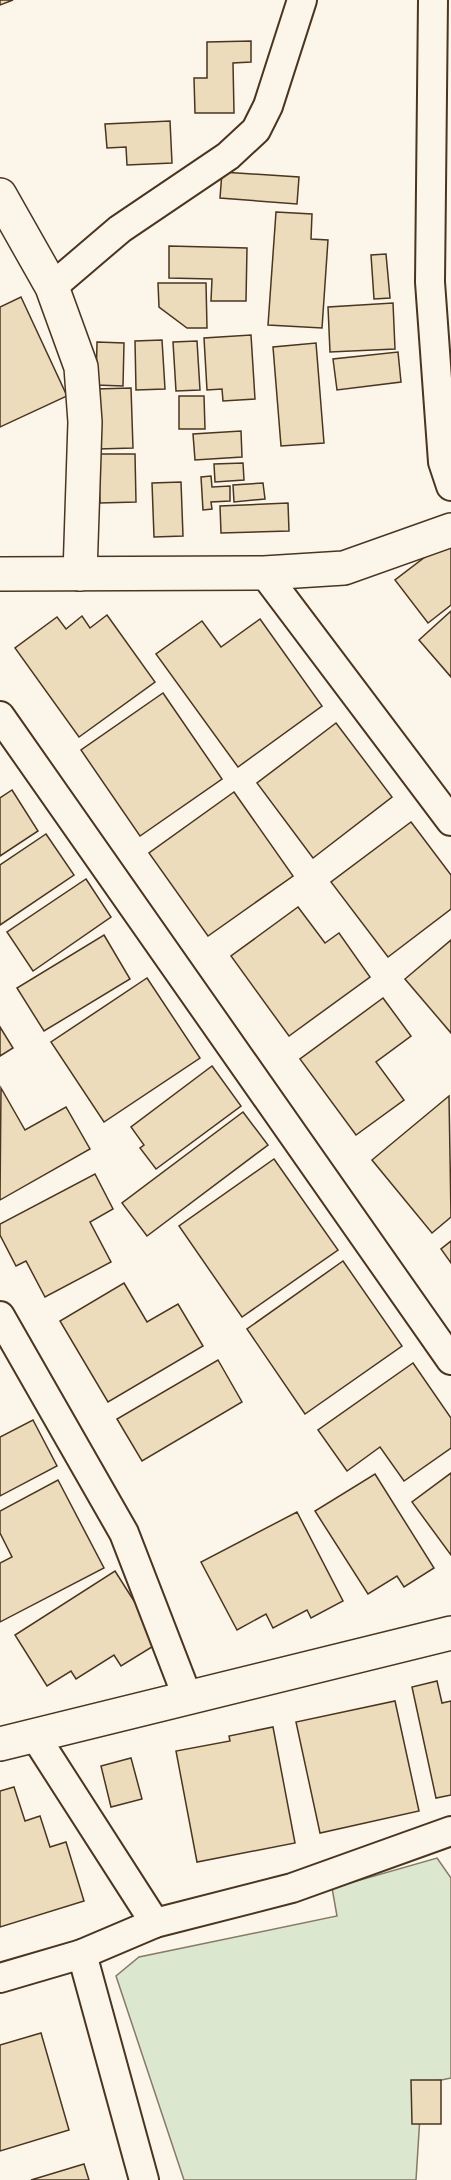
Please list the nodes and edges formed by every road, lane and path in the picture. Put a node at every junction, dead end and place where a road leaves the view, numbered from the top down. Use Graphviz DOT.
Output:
graph roads {
  1 [pos="302,0"];
  2 [pos="434,0"];
  3 [pos="0,195"];
  4 [pos="52,287"];
  5 [pos="451,486"];
  6 [pos="451,530"];
  7 [pos="264,573"];
  8 [pos="0,574"];
  9 [pos="80,574"];
  10 [pos="0,716"];
  11 [pos="451,821"];
  12 [pos="0,1316"];
  13 [pos="451,1360"];
  14 [pos="451,1633"];
  15 [pos="187,1696"];
  16 [pos="35,1736"];
  17 [pos="0,1744"];
  18 [pos="451,1831"];
  19 [pos="154,1923"];
  20 [pos="82,1954"];
  21 [pos="0,1978"];
  22 [pos="144,2180"];
  1 -- 4 [label="street"];
  2 -- 5 [label="street"];
  3 -- 4 [label="street"];
  4 -- 9 [label="street"];
  6 -- 7 [label="street"];
  7 -- 9 [label="street"];
  7 -- 11 [label="street"];
  8 -- 9 [label="street"];
  10 -- 13 [label="street"];
  12 -- 15 [label="street"];
  14 -- 15 [label="street"];
  15 -- 16 [label="street"];
  16 -- 17 [label="street"];
  16 -- 19 [label="street"];
  18 -- 19 [label="street"];
  19 -- 20 [label="street"];
  20 -- 21 [label="street"];
  20 -- 22 [label="street"];
}
